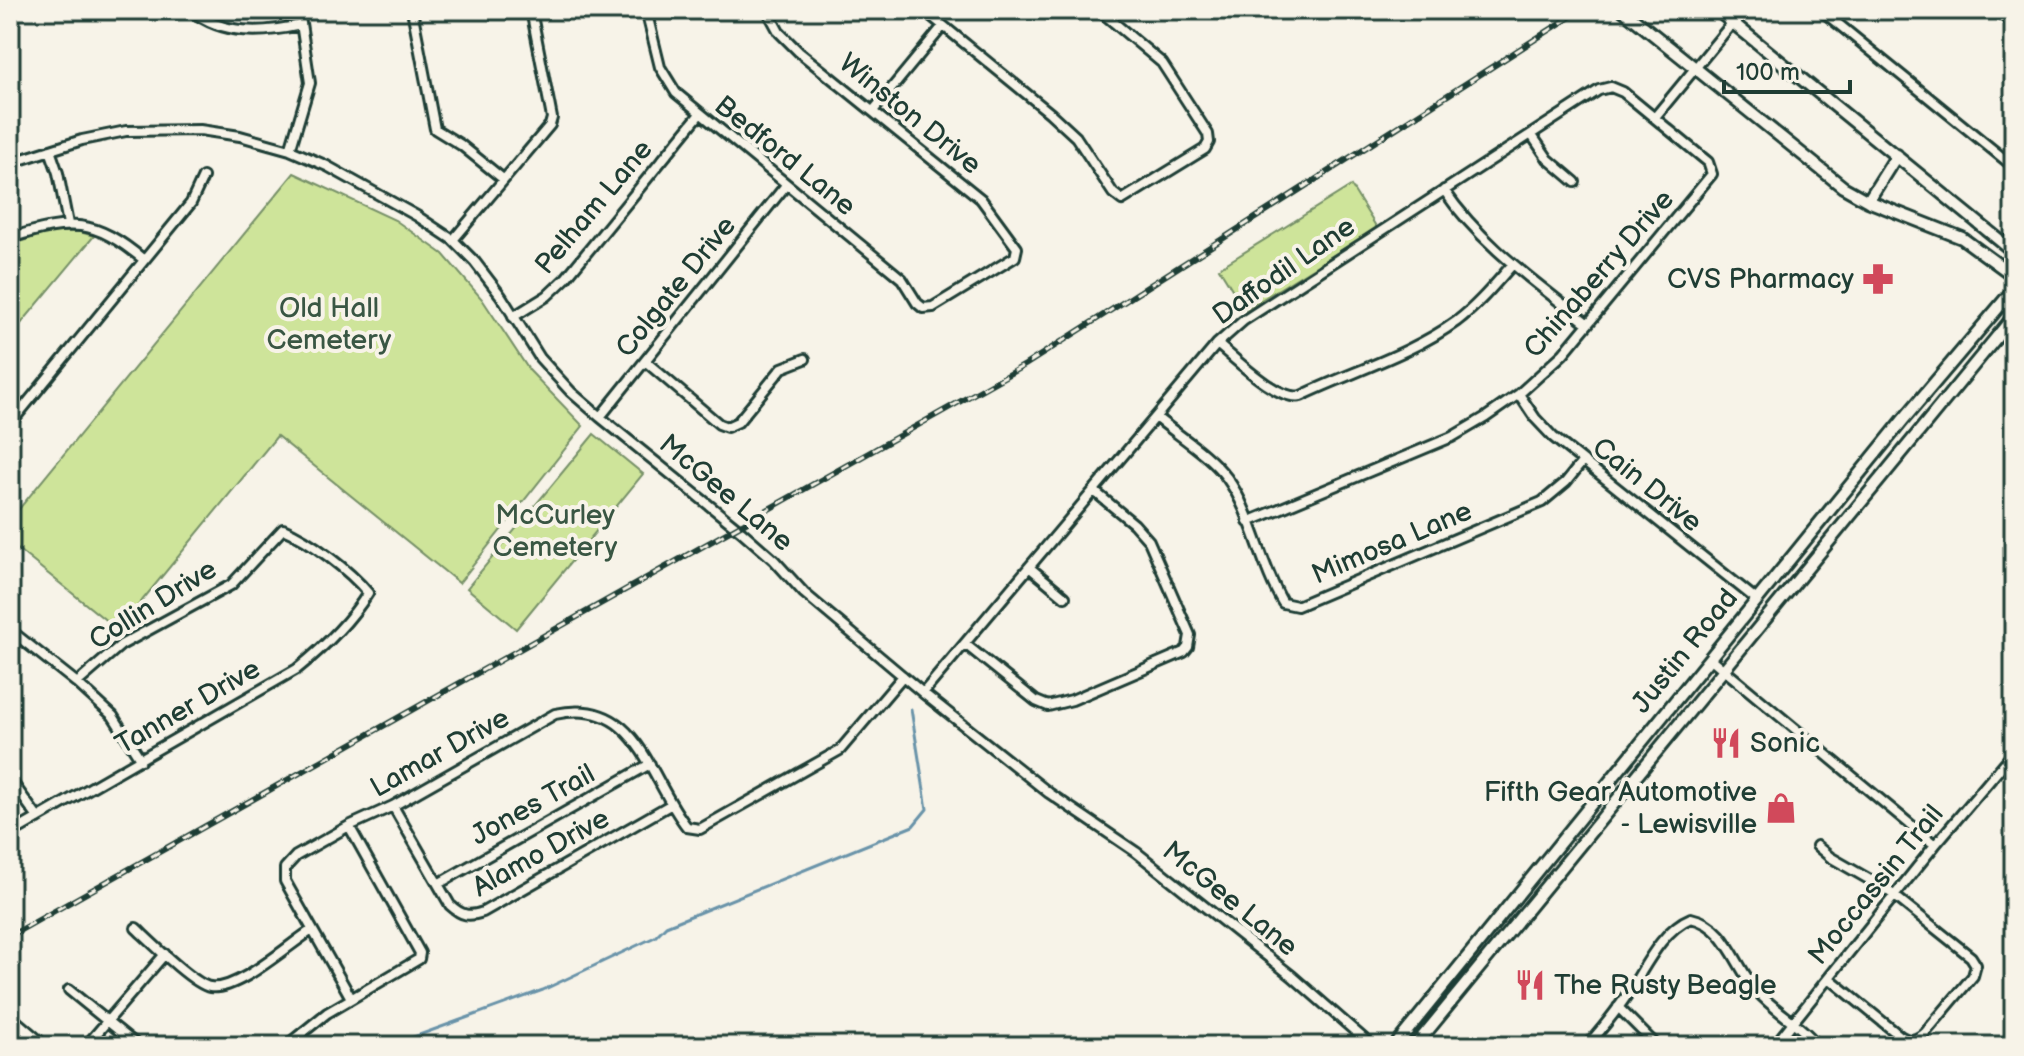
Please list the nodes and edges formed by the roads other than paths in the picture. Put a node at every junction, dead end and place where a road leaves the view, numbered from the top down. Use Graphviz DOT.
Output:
graph roads {
  1 [pos="191,10"];
  2 [pos="299,10"];
  3 [pos="412,10"];
  4 [pos="531,10"];
  5 [pos="646,10"];
  6 [pos="767,10"];
  7 [pos="924,10"];
  8 [pos="1099,10"];
  9 [pos="1623,10"];
  10 [pos="1717,10"];
  11 [pos="1743,10"];
  12 [pos="1821,10"];
  13 [pos="1996,10"];
  14 [pos="1733,23"];
  15 [pos="2014,24"];
  16 [pos="301,25"];
  17 [pos="943,26"];
  18 [pos="1696,68"];
  19 [pos="873,111"];
  20 [pos="699,115"];
  21 [pos="1655,117"];
  22 [pos="1531,134"];
  23 [pos="50,150"];
  24 [pos="290,150"];
  25 [pos="1897,155"];
  26 [pos="10,163"];
  27 [pos="2014,167"];
  28 [pos="1712,168"];
  29 [pos="203,177"];
  30 [pos="503,179"];
  31 [pos="1575,182"];
  32 [pos="786,185"];
  33 [pos="1444,190"];
  34 [pos="1868,201"];
  35 [pos="68,224"];
  36 [pos="10,238"];
  37 [pos="453,240"];
  38 [pos="2014,252"];
  39 [pos="144,260"];
  40 [pos="1513,264"];
  41 [pos="2014,276"];
  42 [pos="2014,289"];
  43 [pos="933,307"];
  44 [pos="2014,316"];
  45 [pos="513,317"];
  46 [pos="1588,324"];
  47 [pos="1217,344"];
  48 [pos="805,359"];
  49 [pos="645,361"];
  50 [pos="1519,394"];
  51 [pos="600,417"];
  52 [pos="1156,417"];
  53 [pos="1901,422"];
  54 [pos="10,424"];
  55 [pos="1917,432"];
  56 [pos="1583,461"];
  57 [pos="1094,491"];
  58 [pos="1248,522"];
  59 [pos="283,529"];
  60 [pos="1803,543"];
  61 [pos="1817,555"];
  62 [pos="1029,567"];
  63 [pos="1065,597"];
  64 [pos="1757,600"];
  65 [pos="10,630"];
  66 [pos="965,644"];
  67 [pos="1711,659"];
  68 [pos="1724,670"];
  69 [pos="903,676"];
  70 [pos="77,683"];
  71 [pos="923,693"];
  72 [pos="2014,752"];
  73 [pos="141,760"];
  74 [pos="650,764"];
  75 [pos="10,779"];
  76 [pos="670,805"];
  77 [pos="393,806"];
  78 [pos="38,818"];
  79 [pos="349,826"];
  80 [pos="10,834"];
  81 [pos="1935,845"];
  82 [pos="1817,846"];
  83 [pos="2014,846"];
  84 [pos="2014,855"];
  85 [pos="1536,871"];
  86 [pos="1550,882"];
  87 [pos="438,884"];
  88 [pos="1894,896"];
  89 [pos="136,928"];
  90 [pos="312,930"];
  91 [pos="165,954"];
  92 [pos="1829,978"];
  93 [pos="69,990"];
  94 [pos="351,998"];
  95 [pos="1618,1007"];
  96 [pos="10,1017"];
  97 [pos="108,1021"];
  98 [pos="1793,1022"];
  99 [pos="44,1046"];
  100 [pos="86,1046"];
  101 [pos="138,1046"];
  102 [pos="286,1046"];
  103 [pos="1372,1046"];
  104 [pos="1395,1046"];
  105 [pos="1415,1046"];
  106 [pos="1587,1046"];
  107 [pos="1657,1046"];
  108 [pos="1774,1046"];
  109 [pos="1818,1046"];
  1 -- 16 [label="street"];
  2 -- 16 [label="street"];
  3 -- 30 [label="street"];
  4 -- 30 [label="street"];
  5 -- 20 [label="street, Bedford Lane"];
  6 -- 19 [label="street, Winston Drive"];
  7 -- 17 [label="street"];
  8 -- 17 [label="street"];
  9 -- 18 [label="main road"];
  10 -- 14 [label="main road"];
  11 -- 14 [label="street"];
  12 -- 27 [label="street"];
  13 -- 15 [label="street"];
  14 -- 18 [label="street"];
  14 -- 25 [label="main road"];
  16 -- 24 [label="street"];
  17 -- 19 [label="street"];
  18 -- 21 [label="street"];
  18 -- 34 [label="main road"];
  19 -- 43 [label="street, Winston Drive"];
  20 -- 32 [label="street, Bedford Lane"];
  20 -- 45 [label="street, Pelham Lane"];
  21 -- 22 [label="street, Daffodil Lane"];
  21 -- 28 [label="street, Daffodil Lane"];
  22 -- 31 [label="street"];
  22 -- 33 [label="street, Daffodil Lane"];
  23 -- 24 [label="street, McGee Lane"];
  23 -- 26 [label="street, McGee Lane"];
  23 -- 35 [label="street"];
  24 -- 37 [label="street, McGee Lane"];
  25 -- 34 [label="main road"];
  25 -- 38 [label="main road"];
  28 -- 46 [label="street, Chinaberry Drive"];
  29 -- 39 [label="street"];
  30 -- 37 [label="street"];
  32 -- 43 [label="street, Bedford Lane"];
  32 -- 49 [label="street, Colgate Drive"];
  33 -- 40 [label="street"];
  33 -- 47 [label="street, Daffodil Lane"];
  34 -- 41 [label="main road"];
  35 -- 36 [label="street"];
  35 -- 39 [label="street"];
  37 -- 45 [label="street, McGee Lane"];
  39 -- 54 [label="street"];
  40 -- 46 [label="street"];
  40 -- 47 [label="street"];
  42 -- 53 [label="main road, Justin Road"];
  44 -- 55 [label="main road, Justin Road"];
  45 -- 51 [label="street, McGee Lane"];
  46 -- 50 [label="street, Chinaberry Drive"];
  47 -- 52 [label="street, Daffodil Lane"];
  48 -- 49 [label="street"];
  49 -- 51 [label="street, Colgate Drive"];
  50 -- 56 [label="street, Cain Drive"];
  50 -- 58 [label="street, Chinaberry Drive"];
  51 -- 69 [label="street, McGee Lane"];
  52 -- 57 [label="street, Daffodil Lane"];
  52 -- 58 [label="street, Mimosa Lane"];
  53 -- 55 [label="main road"];
  53 -- 60 [label="main road, Justin Road"];
  55 -- 61 [label="main road, Justin Road"];
  56 -- 58 [label="street, Mimosa Lane"];
  56 -- 64 [label="street, Cain Drive"];
  57 -- 62 [label="street, Daffodil Lane"];
  57 -- 66 [label="street"];
  59 -- 70 [label="street, Collin Drive"];
  59 -- 73 [label="street, Tanner Drive"];
  60 -- 61 [label="main road"];
  60 -- 64 [label="main road, Justin Road"];
  61 -- 68 [label="main road, Justin Road"];
  62 -- 63 [label="street"];
  62 -- 66 [label="street, Daffodil Lane"];
  64 -- 67 [label="main road, Justin Road"];
  65 -- 70 [label="street"];
  66 -- 71 [label="street, Daffodil Lane"];
  67 -- 68 [label="street"];
  67 -- 85 [label="main road, Justin Road"];
  68 -- 81 [label="street"];
  68 -- 86 [label="main road, Justin Road"];
  69 -- 71 [label="street, McGee Lane"];
  69 -- 76 [label="street, Lamar Drive"];
  70 -- 73 [label="street"];
  71 -- 103 [label="street, McGee Lane"];
  72 -- 81 [label="street, Moccassin Trail"];
  73 -- 78 [label="street, Tanner Drive"];
  74 -- 76 [label="street, Lamar Drive"];
  74 -- 77 [label="street, Lamar Drive"];
  74 -- 87 [label="street, Jones Trail"];
  75 -- 78 [label="street"];
  76 -- 87 [label="street, Alamo Drive"];
  77 -- 79 [label="street, Lamar Drive"];
  77 -- 87 [label="street, Alamo Drive"];
  78 -- 80 [label="street, Tanner Drive"];
  79 -- 90 [label="street, Lamar Drive"];
  79 -- 94 [label="street"];
  81 -- 88 [label="street, Moccassin Trail"];
  82 -- 88 [label="street"];
  83 -- 84 [label="street"];
  85 -- 86 [label="main road"];
  85 -- 104 [label="main road, Justin Road"];
  86 -- 105 [label="main road, Justin Road"];
  88 -- 92 [label="street, Moccassin Trail"];
  88 -- 92 [label="street"];
  89 -- 91 [label="street"];
  90 -- 91 [label="street"];
  90 -- 94 [label="street, Lamar Drive"];
  91 -- 97 [label="street"];
  92 -- 98 [label="street, Moccassin Trail"];
  93 -- 97 [label="street"];
  94 -- 102 [label="street"];
  95 -- 98 [label="street"];
  95 -- 106 [label="street"];
  95 -- 107 [label="street"];
  96 -- 99 [label="main road"];
  97 -- 100 [label="street"];
  97 -- 101 [label="street"];
  98 -- 108 [label="street, Moccassin Trail"];
  98 -- 109 [label="street"];
}
